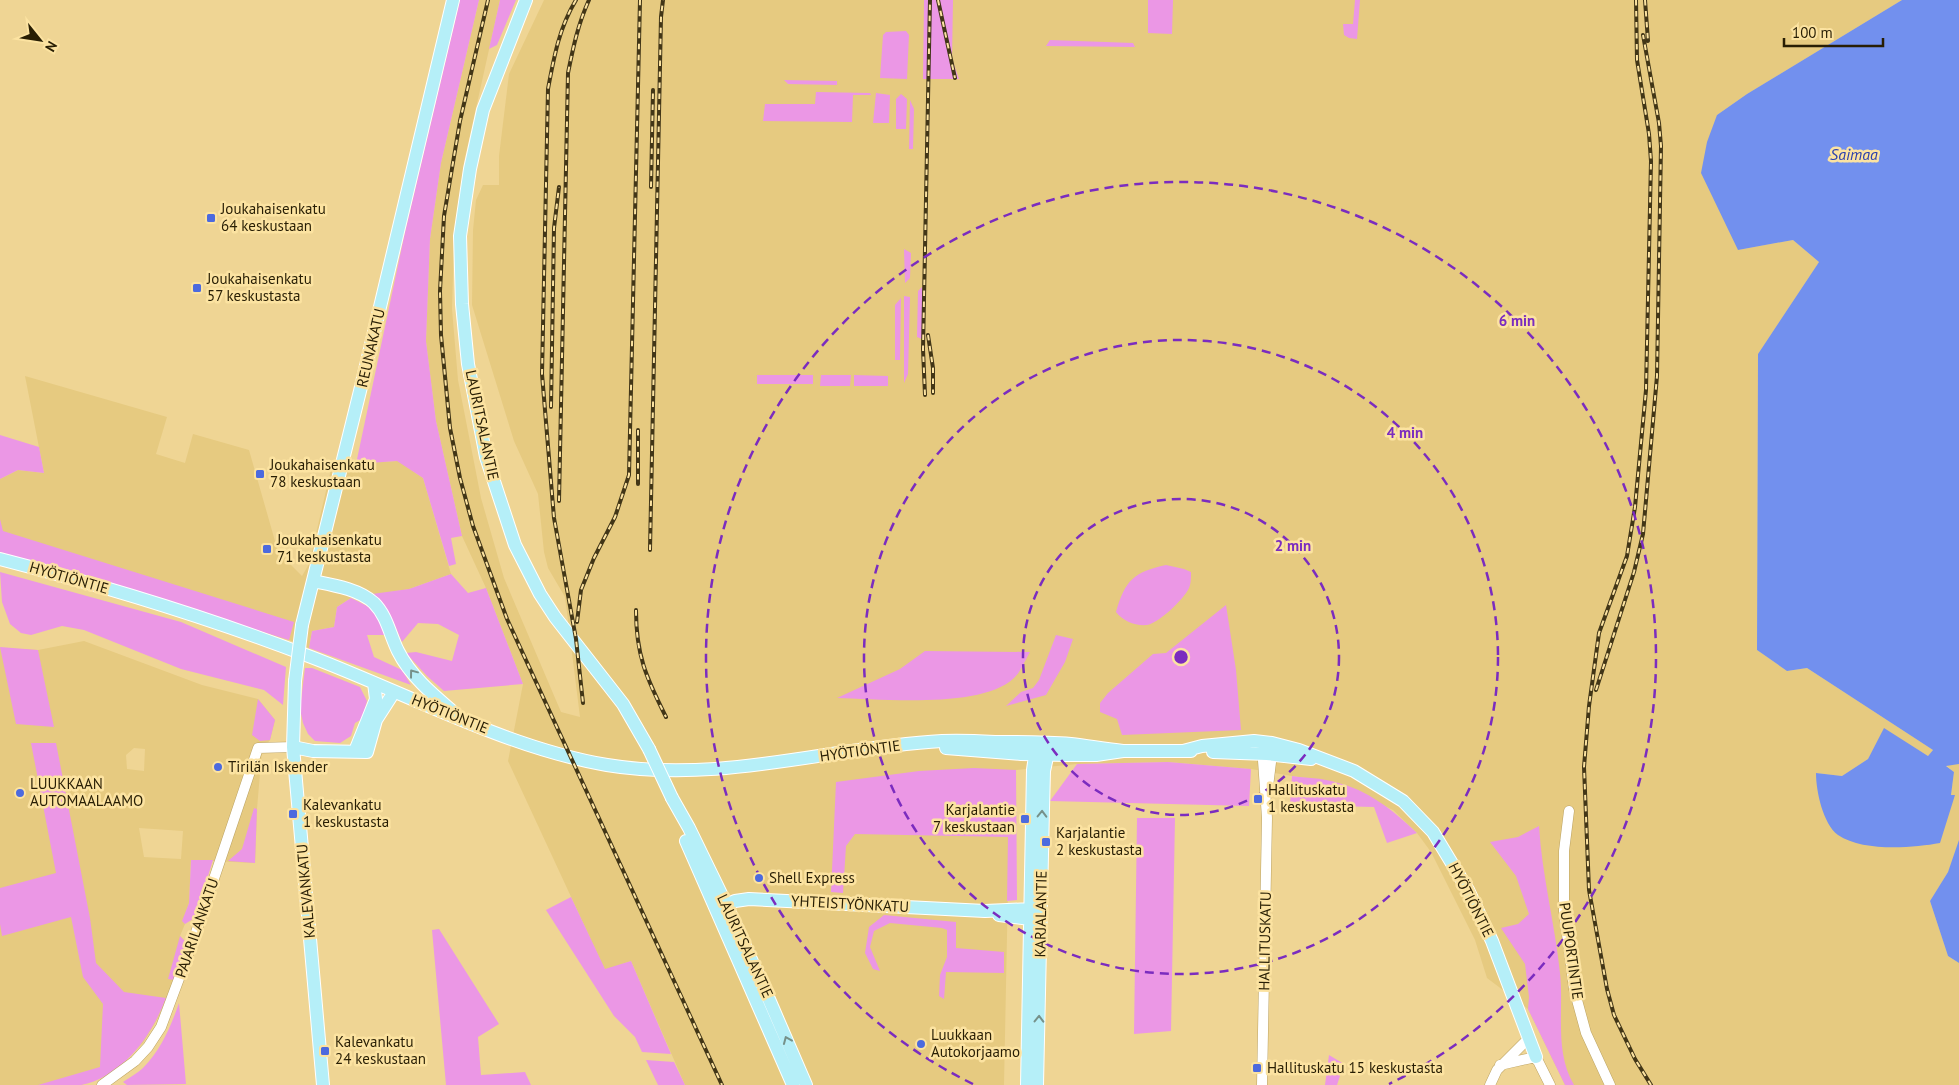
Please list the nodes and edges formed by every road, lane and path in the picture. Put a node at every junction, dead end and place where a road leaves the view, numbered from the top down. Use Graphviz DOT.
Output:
graph roads {
  1 [pos="453,0"];
  2 [pos="526,0"];
  3 [pos="0,559"];
  4 [pos="313,581"];
  5 [pos="374,683"];
  6 [pos="394,692"];
  7 [pos="294,697"];
  8 [pos="461,718"];
  9 [pos="293,746"];
  10 [pos="1042,749"];
  11 [pos="1265,750"];
  12 [pos="361,752"];
  13 [pos="1569,811"];
  14 [pos="721,906"];
  15 [pos="1034,915"];
  16 [pos="1528,1039"];
  17 [pos="1536,1057"];
  18 [pos="1500,1065"];
  19 [pos="102,1085"];
  20 [pos="323,1085"];
  21 [pos="793,1085"];
  22 [pos="806,1085"];
  23 [pos="1027,1085"];
  24 [pos="1037,1085"];
  25 [pos="1262,1085"];
  26 [pos="1490,1085"];
  27 [pos="1550,1085"];
  28 [pos="1610,1085"];
  1 -- 4 [label="main road, REUNAKATU"];
  2 -- 14 [label="main road, LAURITSALANTIE, bridge"];
  3 -- 5 [label="main road, HYÖTIÖNTIE"];
  4 -- 7 [label="main road, REUNAKATU, bridge"];
  8 -- 4 [label="main road, one-way"];
  5 -- 6 [label="main road, HYÖTIÖNTIE"];
  5 -- 12 [label="main road"];
  6 -- 8 [label="main road, HYÖTIÖNTIE"];
  6 -- 12 [label="main road"];
  7 -- 9 [label="main road, KALEVANKATU"];
  8 -- 10 [label="main road, HYÖTIÖNTIE"];
  9 -- 12 [label="main road"];
  9 -- 19 [label="street, PAJARILANKATU"];
  9 -- 20 [label="main road, KALEVANKATU"];
  10 -- 11 [label="main road, HYÖTIÖNTIE"];
  10 -- 15 [label="main road, KARJALANTIE"];
  11 -- 16 [label="main road, HYÖTIÖNTIE"];
  11 -- 25 [label="street, HALLITUSKATU"];
  13 -- 28 [label="street, PUUPORTINTIE"];
  14 -- 15 [label="main road, YHTEISTYÖNKATU"];
  14 -- 21 [label="main road, LAURITSALANTIE"];
  22 -- 14 [label="main road, LAURITSALANTIE, one-way"];
  15 -- 23 [label="main road, KARJALANTIE"];
  24 -- 15 [label="main road, KARJALANTIE, one-way"];
  16 -- 17 [label="main road, HYÖTIÖNTIE"];
  16 -- 18 [label="street"];
  17 -- 18 [label="street"];
  17 -- 27 [label="street, HYÖTIÖNTIE"];
  18 -- 26 [label="street"];
}
